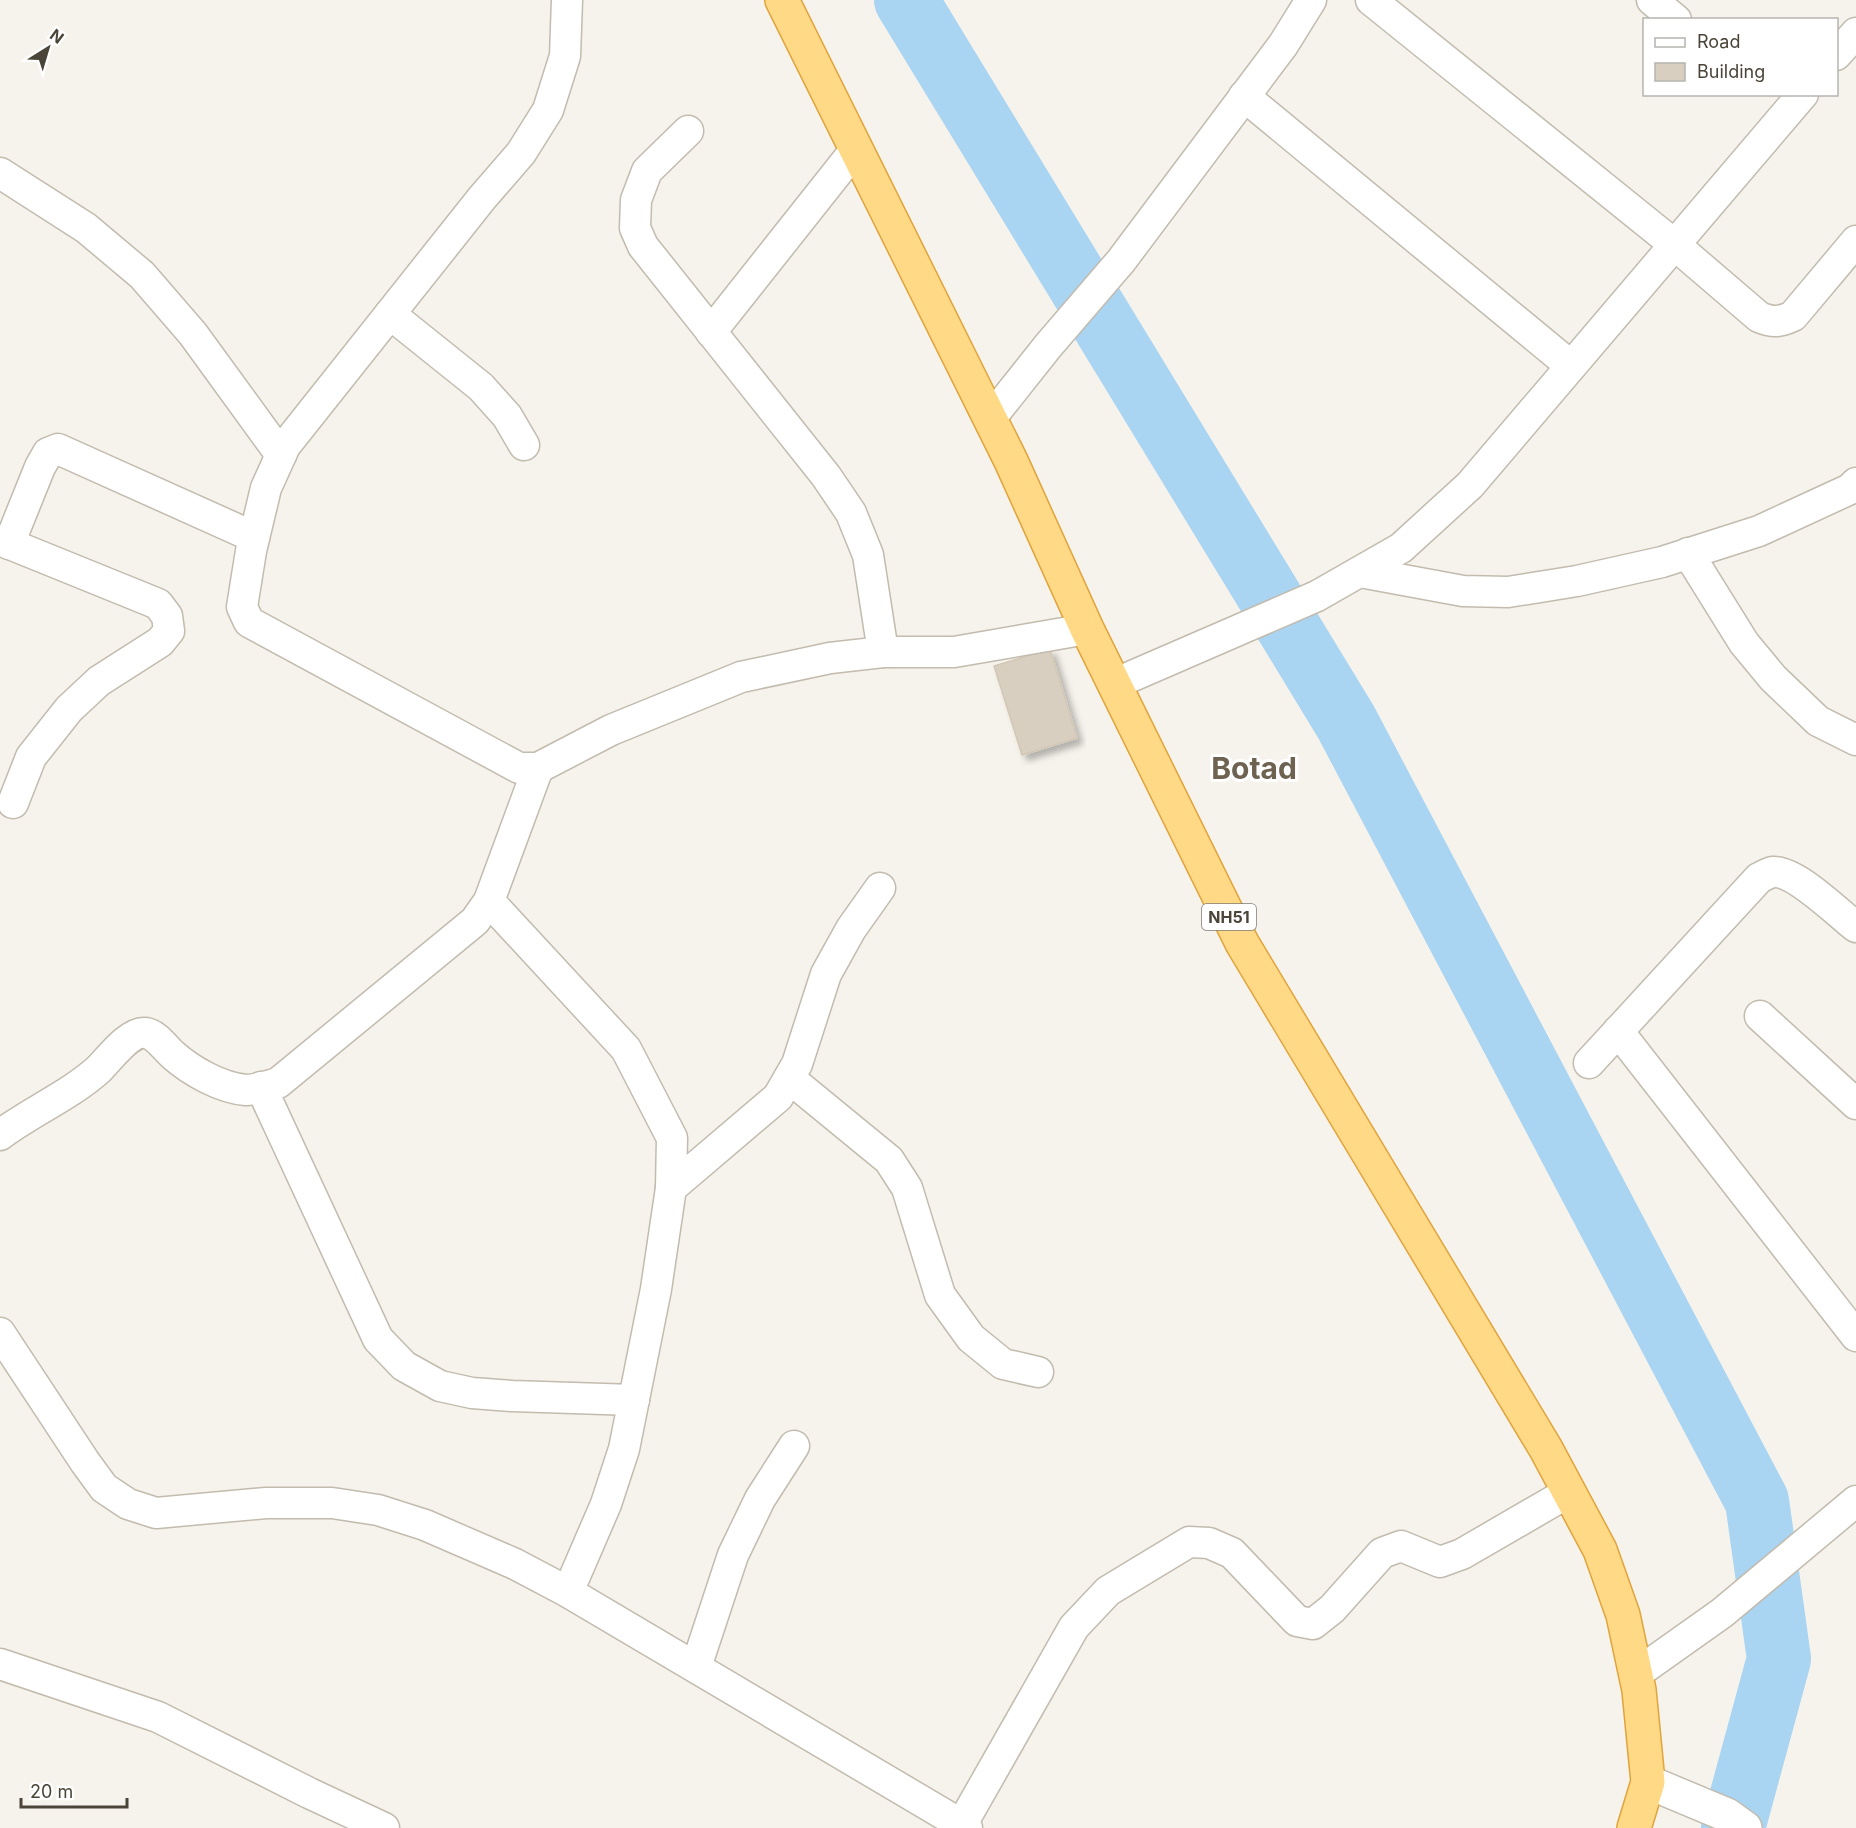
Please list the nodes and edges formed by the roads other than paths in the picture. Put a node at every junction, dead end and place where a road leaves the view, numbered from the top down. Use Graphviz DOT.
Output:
graph roads {
  1 [pos="567,0"];
  2 [pos="782,0"];
  3 [pos="1311,0"];
  4 [pos="1371,0"];
  5 [pos="1652,0"];
  6 [pos="1674,18"];
  7 [pos="1856,33"];
  8 [pos="1838,53"];
  9 [pos="1244,96"];
  10 [pos="1786,100"];
  11 [pos="688,131"];
  12 [pos="856,149"];
  13 [pos="0,173"];
  14 [pos="1856,241"];
  15 [pos="1675,244"];
  16 [pos="390,314"];
  17 [pos="711,332"];
  18 [pos="1571,366"];
  19 [pos="990,419"];
  20 [pos="524,445"];
  21 [pos="281,455"];
  22 [pos="1856,483"];
  23 [pos="254,537"];
  24 [pos="5,542"];
  25 [pos="1689,553"];
  26 [pos="1360,572"];
  27 [pos="1087,629"];
  28 [pos="884,652"];
  29 [pos="1114,684"];
  30 [pos="1856,740"];
  31 [pos="538,768"];
  32 [pos="13,803"];
  33 [pos="880,888"];
  34 [pos="489,901"];
  35 [pos="1856,927"];
  36 [pos="1760,1016"];
  37 [pos="1618,1031"];
  38 [pos="1589,1063"];
  39 [pos="789,1078"];
  40 [pos="261,1087"];
  41 [pos="1856,1104"];
  42 [pos="0,1135"];
  43 [pos="671,1188"];
  44 [pos="0,1333"];
  45 [pos="1856,1336"];
  46 [pos="1038,1372"];
  47 [pos="634,1400"];
  48 [pos="794,1446"];
  49 [pos="1569,1492"];
  50 [pos="1854,1509"];
  51 [pos="568,1592"];
  52 [pos="0,1664"];
  53 [pos="696,1667"];
  54 [pos="1636,1674"];
  55 [pos="1648,1782"];
  56 [pos="1736,1822"];
  57 [pos="964,1826"];
  58 [pos="384,1828"];
  59 [pos="1634,1828"];
  1 -- 16 [label="street"];
  2 -- 12 [label="highway, NH51"];
  3 -- 9 [label="street"];
  4 -- 15 [label="street"];
  5 -- 6 [label="street"];
  7 -- 8 [label="street"];
  9 -- 18 [label="street"];
  9 -- 19 [label="street"];
  10 -- 15 [label="street"];
  11 -- 17 [label="street"];
  12 -- 17 [label="street"];
  12 -- 19 [label="highway, NH51"];
  13 -- 21 [label="street"];
  14 -- 15 [label="street"];
  15 -- 18 [label="street"];
  16 -- 20 [label="street"];
  16 -- 21 [label="street"];
  17 -- 28 [label="street"];
  18 -- 26 [label="street"];
  19 -- 27 [label="highway, NH51"];
  21 -- 23 [label="street"];
  22 -- 25 [label="street"];
  23 -- 24 [label="street"];
  23 -- 31 [label="street"];
  24 -- 32 [label="street"];
  25 -- 26 [label="street"];
  25 -- 30 [label="street"];
  26 -- 29 [label="street"];
  27 -- 28 [label="street"];
  27 -- 29 [label="highway, NH51"];
  28 -- 31 [label="street"];
  29 -- 49 [label="highway, NH51"];
  31 -- 34 [label="street"];
  33 -- 39 [label="street"];
  34 -- 40 [label="street"];
  34 -- 43 [label="street"];
  35 -- 37 [label="street"];
  36 -- 41 [label="street"];
  37 -- 38 [label="street"];
  37 -- 45 [label="street"];
  39 -- 43 [label="street"];
  39 -- 46 [label="street"];
  40 -- 42 [label="street"];
  40 -- 47 [label="street"];
  43 -- 47 [label="street"];
  44 -- 51 [label="street"];
  47 -- 51 [label="street"];
  48 -- 53 [label="street"];
  49 -- 54 [label="highway, NH51"];
  49 -- 57 [label="street"];
  50 -- 54 [label="street"];
  51 -- 53 [label="street"];
  52 -- 58 [label="street"];
  53 -- 57 [label="street"];
  54 -- 55 [label="highway, NH51"];
  55 -- 56 [label="street"];
  55 -- 59 [label="highway, NH51"];
}
